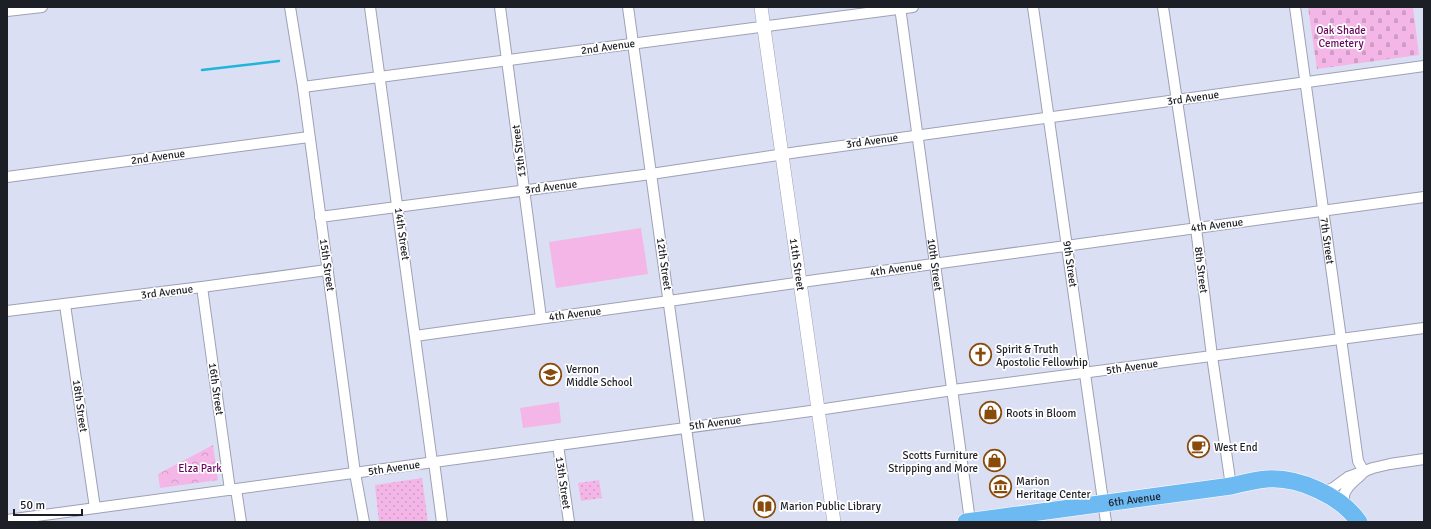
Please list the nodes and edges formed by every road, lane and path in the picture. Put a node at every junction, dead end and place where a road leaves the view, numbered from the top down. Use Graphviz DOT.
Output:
graph roads {
  1 [pos="42,7"];
  2 [pos="290,7"];
  3 [pos="370,7"];
  4 [pos="500,7"];
  5 [pos="628,7"];
  6 [pos="761,7"];
  7 [pos="913,7"];
  8 [pos="1033,7"];
  9 [pos="1163,7"];
  10 [pos="1295,7"];
  11 [pos="900,8"];
  12 [pos="7,11"];
  13 [pos="764,27"];
  14 [pos="633,44"];
  15 [pos="508,61"];
  16 [pos="1424,66"];
  17 [pos="380,77"];
  18 [pos="1306,82"];
  19 [pos="303,87"];
  20 [pos="1177,100"];
  21 [pos="1048,118"];
  22 [pos="918,135"];
  23 [pos="309,136"];
  24 [pos="782,154"];
  25 [pos="651,174"];
  26 [pos="7,176"];
  27 [pos="524,190"];
  28 [pos="1424,197"];
  29 [pos="398,207"];
  30 [pos="1323,211"];
  31 [pos="320,217"];
  32 [pos="1196,228"];
  33 [pos="1068,246"];
  34 [pos="936,263"];
  35 [pos="328,270"];
  36 [pos="800,282"];
  37 [pos="202,287"];
  38 [pos="669,301"];
  39 [pos="65,305"];
  40 [pos="7,311"];
  41 [pos="541,318"];
  42 [pos="1424,328"];
  43 [pos="415,336"];
  44 [pos="1340,339"];
  45 [pos="1212,356"];
  46 [pos="1085,373"];
  47 [pos="953,390"];
  48 [pos="818,410"];
  49 [pos="686,427"];
  50 [pos="558,445"];
  51 [pos="1424,460"];
  52 [pos="433,462"];
  53 [pos="1364,472"];
  54 [pos="356,473"];
  55 [pos="1231,486"];
  56 [pos="233,490"];
  57 [pos="1326,499"];
  58 [pos="1103,504"];
  59 [pos="95,508"];
  60 [pos="1346,515"];
  61 [pos="34,519"];
  62 [pos="7,520"];
  63 [pos="241,522"];
  64 [pos="364,522"];
  65 [pos="442,522"];
  66 [pos="569,522"];
  67 [pos="699,522"];
  68 [pos="834,522"];
  69 [pos="969,522"];
  70 [pos="1106,522"];
  71 [pos="1359,522"];
  1 -- 12 [label="street"];
  2 -- 19 [label="street, 15th Street"];
  3 -- 17 [label="street, 14th Street"];
  4 -- 15 [label="street, 13th Street"];
  5 -- 14 [label="street, 12th Street"];
  6 -- 13 [label="street, 11th Street"];
  7 -- 11 [label="street, 2nd Avenue"];
  8 -- 21 [label="street, 9th Street"];
  9 -- 20 [label="street, 8th Street"];
  10 -- 18 [label="street, 7th Street"];
  11 -- 13 [label="street, 2nd Avenue"];
  11 -- 22 [label="street, 10th Street"];
  13 -- 14 [label="street, 2nd Avenue"];
  13 -- 24 [label="street, 11th Street"];
  14 -- 15 [label="street, 2nd Avenue"];
  14 -- 25 [label="street, 12th Street"];
  15 -- 17 [label="street, 2nd Avenue"];
  15 -- 27 [label="street, 13th Street"];
  16 -- 18 [label="street, 3rd Avenue"];
  17 -- 19 [label="street, 2nd Avenue"];
  17 -- 29 [label="street, 14th Street"];
  18 -- 20 [label="street, 3rd Avenue"];
  18 -- 30 [label="street, 7th Street"];
  19 -- 23 [label="street, 15th Street"];
  20 -- 21 [label="street, 3rd Avenue"];
  20 -- 32 [label="street, 8th Street"];
  21 -- 22 [label="street, 3rd Avenue"];
  21 -- 33 [label="street, 9th Street"];
  22 -- 24 [label="street, 3rd Avenue"];
  22 -- 34 [label="street, 10th Street"];
  23 -- 26 [label="street, 2nd Avenue"];
  23 -- 31 [label="street, 15th Street"];
  24 -- 25 [label="street, 3rd Avenue"];
  24 -- 36 [label="street, 11th Street"];
  25 -- 27 [label="street, 3rd Avenue"];
  25 -- 38 [label="street, 12th Street"];
  27 -- 29 [label="street, 3rd Avenue"];
  27 -- 41 [label="street, 13th Street"];
  28 -- 30 [label="street, 4th Avenue"];
  29 -- 31 [label="street, 3rd Avenue"];
  29 -- 43 [label="street, 14th Street"];
  30 -- 32 [label="street, 4th Avenue"];
  30 -- 44 [label="street, 7th Street"];
  31 -- 35 [label="street, 15th Street"];
  32 -- 33 [label="street, 4th Avenue"];
  32 -- 45 [label="street, 8th Street"];
  33 -- 34 [label="street, 4th Avenue"];
  33 -- 46 [label="street, 9th Street"];
  34 -- 36 [label="street, 4th Avenue"];
  34 -- 47 [label="street, 10th Street"];
  35 -- 37 [label="street, 3rd Avenue"];
  35 -- 54 [label="street, 15th Street"];
  36 -- 38 [label="street, 4th Avenue"];
  36 -- 48 [label="street, 11th Street"];
  37 -- 39 [label="street, 3rd Avenue"];
  37 -- 56 [label="street, 16th Street"];
  38 -- 41 [label="street, 4th Avenue"];
  38 -- 49 [label="street, 12th Street"];
  39 -- 40 [label="street, 3rd Avenue"];
  39 -- 59 [label="street, 18th Street"];
  41 -- 43 [label="street, 4th Avenue"];
  42 -- 44 [label="street, 5th Avenue"];
  43 -- 52 [label="street, 14th Street"];
  44 -- 45 [label="street, 5th Avenue"];
  44 -- 53 [label="street, 7th Street"];
  45 -- 46 [label="street, 5th Avenue"];
  45 -- 55 [label="street, 8th Street"];
  46 -- 47 [label="street, 5th Avenue"];
  46 -- 58 [label="street, 9th Street"];
  47 -- 48 [label="street, 5th Avenue"];
  47 -- 69 [label="street, 10th Street"];
  48 -- 49 [label="street, 5th Avenue"];
  48 -- 68 [label="street, 11th Street"];
  49 -- 50 [label="street, 5th Avenue"];
  49 -- 67 [label="street, 12th Street"];
  50 -- 52 [label="street, 5th Avenue"];
  50 -- 66 [label="street, 13th Street"];
  51 -- 53 [label="street"];
  52 -- 54 [label="street, 5th Avenue"];
  52 -- 65 [label="street, 14th Street"];
  53 -- 57 [label="street"];
  53 -- 60 [label="street"];
  54 -- 56 [label="street, 5th Avenue"];
  54 -- 64 [label="street, 15th Street"];
  55 -- 57 [label="main road, 6th Avenue"];
  55 -- 58 [label="main road, 6th Avenue"];
  56 -- 59 [label="street, 5th Avenue"];
  56 -- 63 [label="street, 16th Street"];
  57 -- 60 [label="main road"];
  58 -- 69 [label="main road, 6th Avenue"];
  58 -- 70 [label="street, 9th Street"];
  59 -- 61 [label="street, 5th Avenue"];
  60 -- 71 [label="main road"];
  61 -- 62 [label="street, 5th Avenue"];
}
